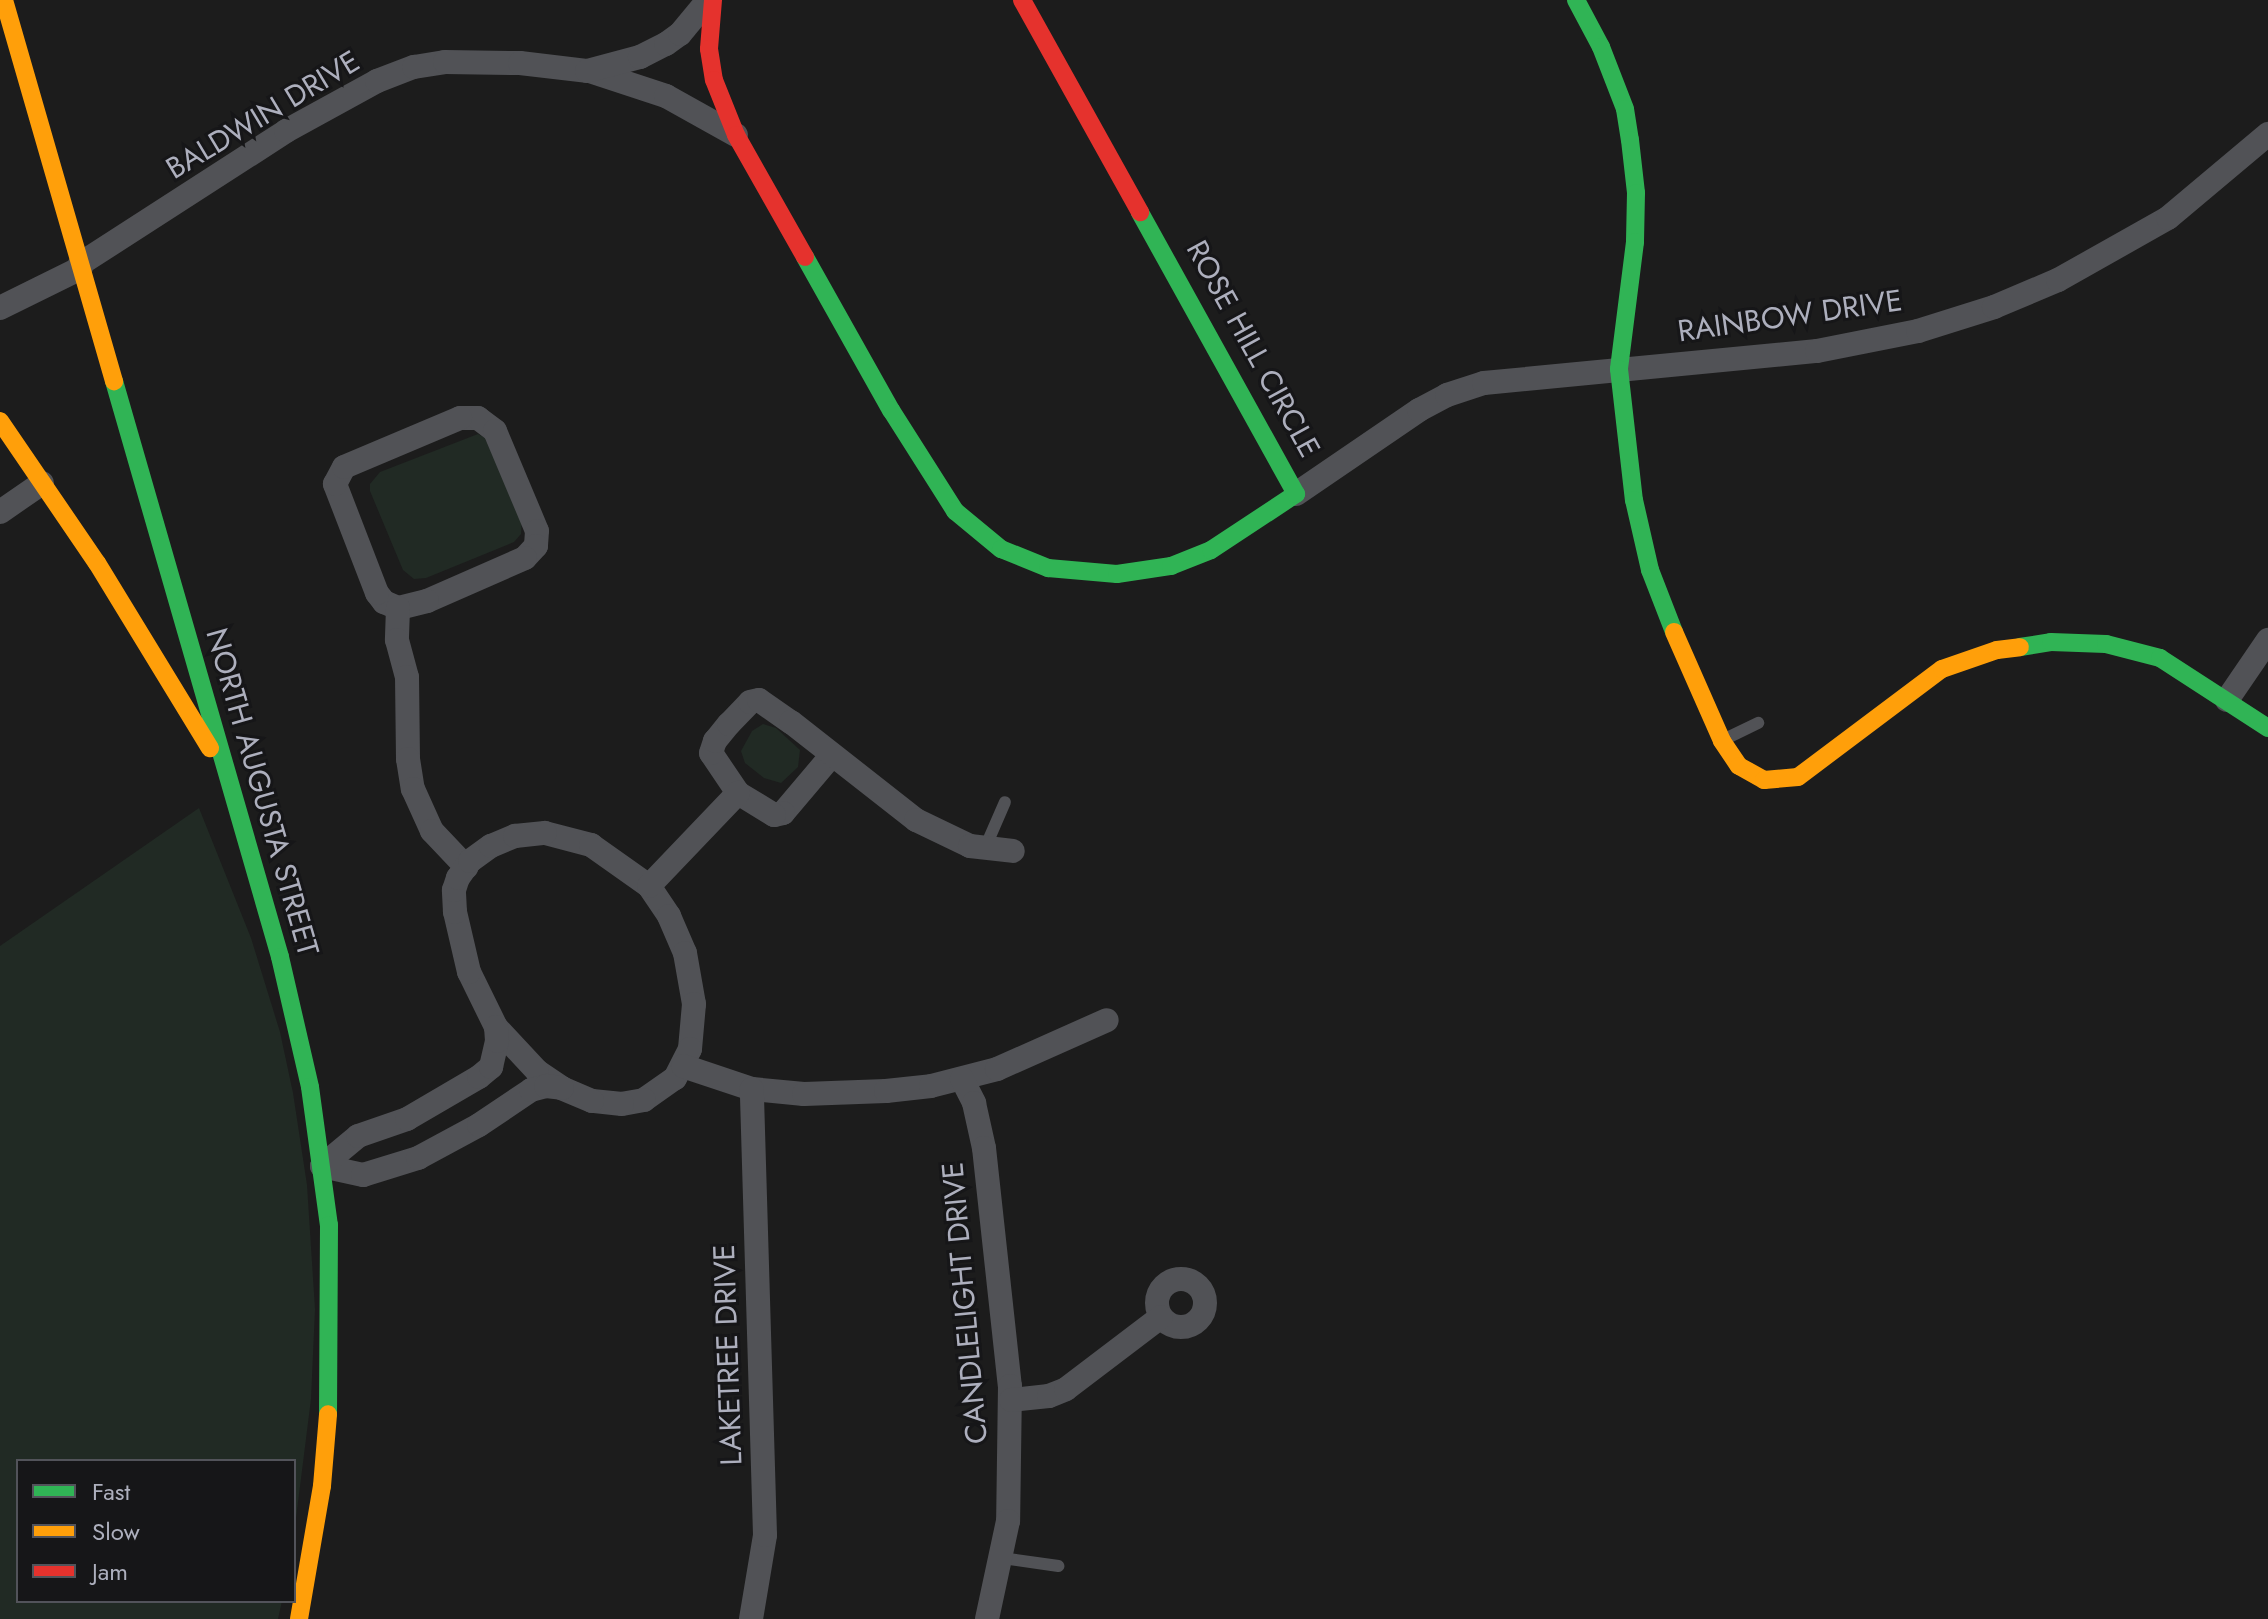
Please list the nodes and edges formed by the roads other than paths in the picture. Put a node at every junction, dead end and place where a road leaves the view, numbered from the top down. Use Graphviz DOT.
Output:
graph roads {
  1 [pos="4,0"];
  2 [pos="710,0"];
  3 [pos="1022,0"];
  4 [pos="1036,0"];
  5 [pos="1576,0"];
  6 [pos="1037,27"];
  7 [pos="587,71"];
  8 [pos="2268,134"];
  9 [pos="736,135"];
  10 [pos="80,266"];
  11 [pos="0,308"];
  12 [pos="1619,369"];
  13 [pos="0,421"];
  14 [pos="42,483"];
  15 [pos="1296,494"];
  16 [pos="0,512"];
  17 [pos="398,608"];
  18 [pos="2268,640"];
  19 [pos="2227,700"];
  20 [pos="1758,723"];
  21 [pos="2268,728"];
  22 [pos="1722,741"];
  23 [pos="832,755"];
  24 [pos="227,774"];
  25 [pos="738,793"];
  26 [pos="1005,802"];
  27 [pos="985,848"];
  28 [pos="1013,851"];
  29 [pos="466,867"];
  30 [pos="649,886"];
  31 [pos="1107,1020"];
  32 [pos="496,1027"];
  33 [pos="683,1066"];
  34 [pos="962,1079"];
  35 [pos="562,1088"];
  36 [pos="752,1089"];
  37 [pos="322,1166"];
  38 [pos="1161,1317"];
  39 [pos="1011,1400"];
  40 [pos="1002,1558"];
  41 [pos="1058,1566"];
  42 [pos="299,1619"];
  43 [pos="751,1619"];
  44 [pos="987,1619"];
  1 -- 10 [label="street, NORTH AUGUSTA STREET"];
  2 -- 7 [label="street, BALDWIN DRIVE"];
  2 -- 9 [label="street, ROSE HILL CIRCLE"];
  3 -- 6 [label="street, ROSE HILL CIRCLE"];
  4 -- 6 [label="street, ROSE HILL CIRCLE"];
  5 -- 12 [label="street"];
  6 -- 15 [label="street, ROSE HILL CIRCLE"];
  7 -- 9 [label="street"];
  7 -- 10 [label="street, BALDWIN DRIVE"];
  8 -- 12 [label="street, RAINBOW DRIVE"];
  9 -- 15 [label="street, ROSE HILL CIRCLE"];
  10 -- 11 [label="street, BALDWIN DRIVE"];
  10 -- 24 [label="street, NORTH AUGUSTA STREET"];
  12 -- 15 [label="street, RAINBOW DRIVE"];
  12 -- 22 [label="street"];
  13 -- 14 [label="street"];
  14 -- 16 [label="street"];
  14 -- 24 [label="street"];
  17 -- 17 [label="street"];
  17 -- 29 [label="street"];
  18 -- 19 [label="street"];
  19 -- 21 [label="street"];
  19 -- 22 [label="street"];
  20 -- 22 [label="lane"];
  23 -- 25 [label="street"];
  23 -- 25 [label="street"];
  23 -- 27 [label="street"];
  24 -- 37 [label="street, NORTH AUGUSTA STREET"];
  25 -- 30 [label="street"];
  26 -- 27 [label="lane"];
  27 -- 28 [label="street"];
  29 -- 30 [label="street"];
  29 -- 32 [label="street"];
  30 -- 33 [label="street"];
  31 -- 34 [label="street"];
  32 -- 35 [label="street"];
  32 -- 37 [label="street"];
  33 -- 35 [label="street"];
  33 -- 36 [label="street"];
  34 -- 36 [label="street"];
  34 -- 39 [label="street, CANDLELIGHT DRIVE"];
  35 -- 37 [label="street"];
  36 -- 43 [label="street, LAKETREE DRIVE"];
  37 -- 42 [label="street, NORTH AUGUSTA STREET"];
  38 -- 39 [label="street"];
  39 -- 40 [label="street, CANDLELIGHT DRIVE"];
  40 -- 41 [label="lane"];
  40 -- 44 [label="street, CANDLELIGHT DRIVE"];
}
